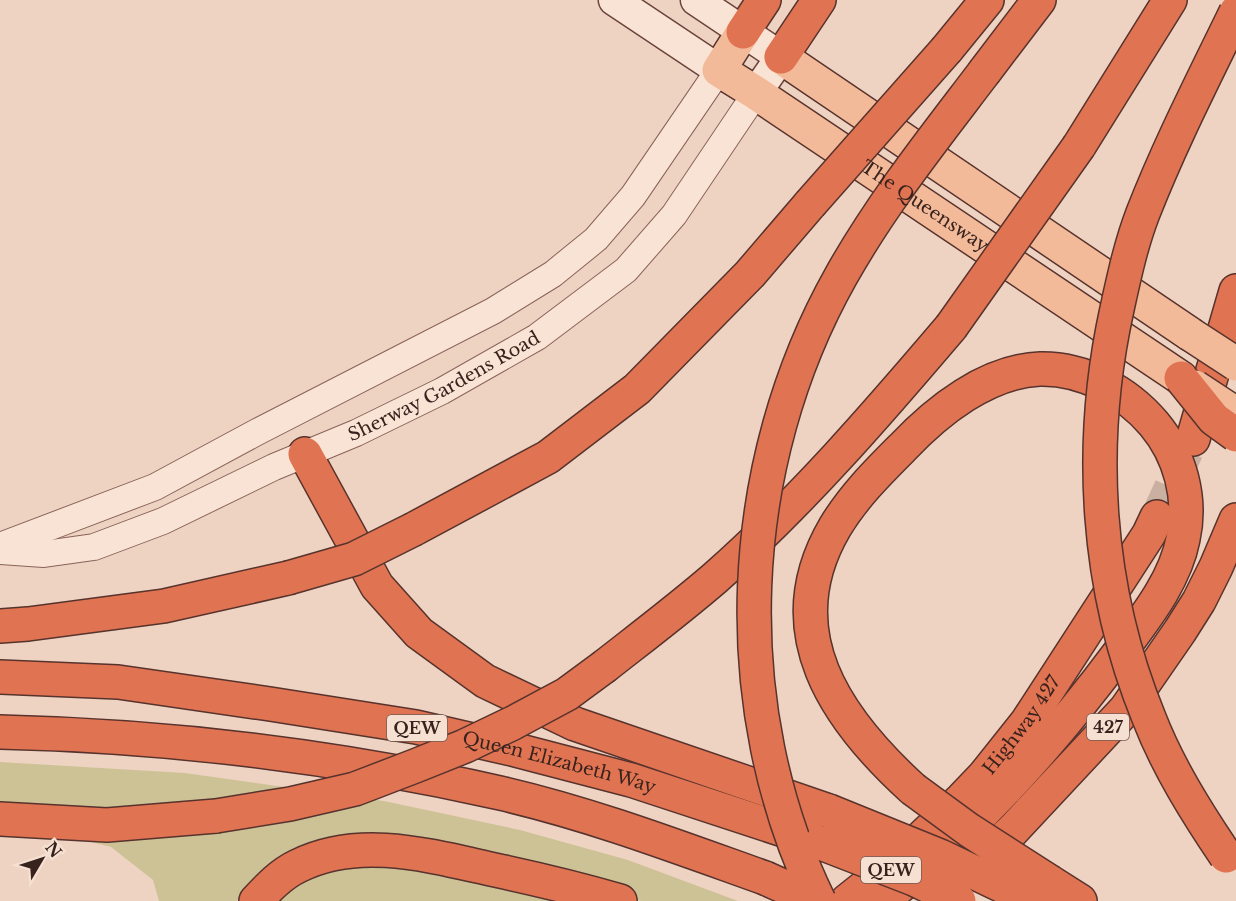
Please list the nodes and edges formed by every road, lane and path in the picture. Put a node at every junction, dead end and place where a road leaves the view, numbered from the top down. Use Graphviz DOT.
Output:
graph roads {
  1 [pos="614,0"];
  2 [pos="696,0"];
  3 [pos="764,0"];
  4 [pos="819,0"];
  5 [pos="987,0"];
  6 [pos="1039,0"];
  7 [pos="1170,0"];
  8 [pos="1236,12"];
  9 [pos="743,32"];
  10 [pos="781,57"];
  11 [pos="719,70"];
  12 [pos="756,93"];
  13 [pos="1236,291"];
  14 [pos="1236,364"];
  15 [pos="1181,378"];
  16 [pos="1236,414"];
  17 [pos="286,418"];
  18 [pos="257,432"];
  19 [pos="1236,435"];
  20 [pos="1193,439"];
  21 [pos="305,454"];
  22 [pos="274,466"];
  23 [pos="1157,517"];
  24 [pos="1236,520"];
  25 [pos="0,548"];
  26 [pos="0,626"];
  27 [pos="0,677"];
  28 [pos="1049,686"];
  29 [pos="0,732"];
  30 [pos="0,819"];
  31 [pos="1231,863"];
  32 [pos="1042,892"];
  33 [pos="256,901"];
  34 [pos="620,901"];
  35 [pos="816,901"];
  36 [pos="847,901"];
  37 [pos="882,901"];
  38 [pos="935,901"];
  39 [pos="959,901"];
  40 [pos="1080,901"];
  1 -- 11 [label="main road, The Queensway"];
  2 -- 9 [label="main road"];
  3 -- 9 [label="highway"];
  4 -- 10 [label="highway"];
  5 -- 26 [label="highway, bridge"];
  6 -- 35 [label="highway, bridge"];
  7 -- 30 [label="highway, bridge"];
  8 -- 31 [label="highway, bridge"];
  9 -- 10 [label="main road"];
  9 -- 11 [label="main road, Sherway Gardens Road"];
  10 -- 12 [label="main road, Sherway Gardens Road"];
  10 -- 14 [label="main road, bridge"];
  11 -- 12 [label="main road, The Queensway"];
  11 -- 17 [label="street, Sherway Gardens Road"];
  12 -- 15 [label="main road, The Queensway"];
  12 -- 21 [label="street, Sherway Gardens Road"];
  13 -- 20 [label="highway"];
  15 -- 16 [label="main road, The Queensway, bridge"];
  15 -- 19 [label="highway, bridge"];
  17 -- 18 [label="street, Sherway Gardens Road"];
  17 -- 21 [label="street"];
  18 -- 22 [label="street"];
  18 -- 25 [label="street, Sherway Gardens Road"];
  21 -- 22 [label="street, Sherway Gardens Road"];
  21 -- 32 [label="highway, bridge"];
  22 -- 25 [label="street, Sherway Gardens Road"];
  23 -- 28 [label="highway, Highway 427"];
  24 -- 38 [label="highway, 427"];
  27 -- 39 [label="highway, Queen Elizabeth Way / QEW, bridge"];
  28 -- 35 [label="highway"];
  28 -- 36 [label="highway, Highway 427"];
  29 -- 35 [label="highway, bridge"];
  32 -- 37 [label="highway, bridge"];
  32 -- 40 [label="highway"];
  33 -- 34 [label="highway"];
}
